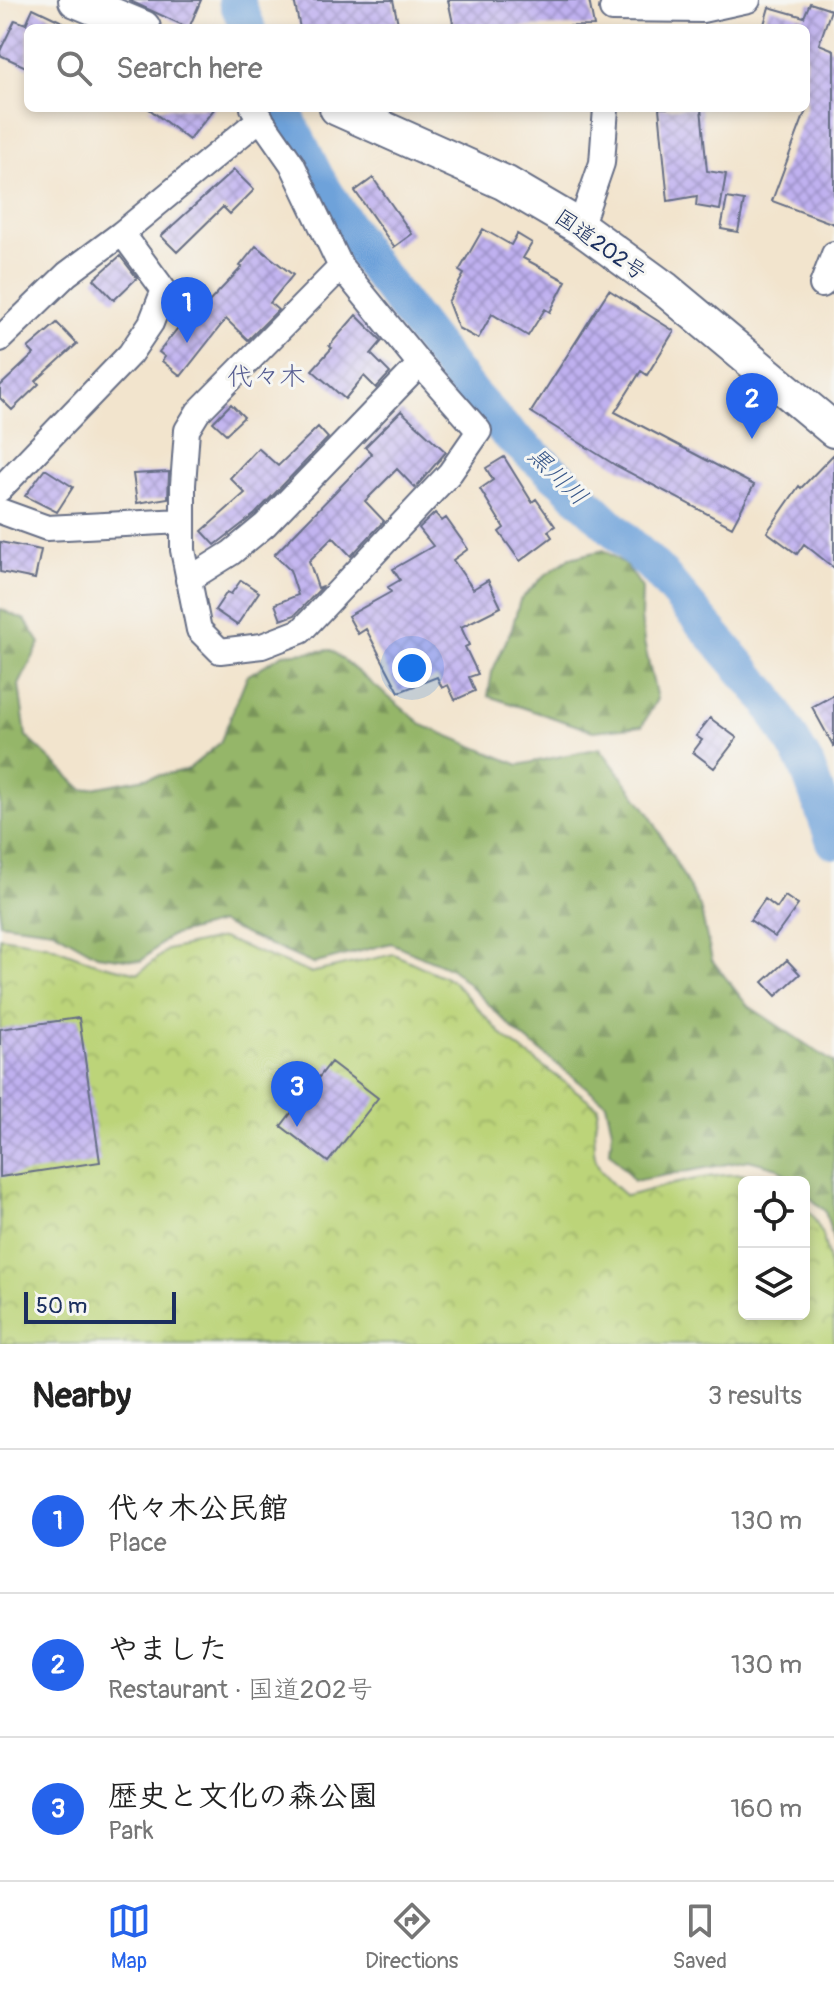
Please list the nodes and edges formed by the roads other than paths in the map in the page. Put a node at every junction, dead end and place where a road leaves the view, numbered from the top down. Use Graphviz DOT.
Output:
graph roads {
  1 [pos="76,0"];
  2 [pos="748,0"];
  3 [pos="612,12"];
  4 [pos="133,24"];
  5 [pos="346,112"];
  6 [pos="606,112"];
  7 [pos="257,113"];
  8 [pos="580,227"];
  9 [pos="122,233"];
  10 [pos="834,254"];
  11 [pos="341,267"];
  12 [pos="822,285"];
  13 [pos="0,339"];
  14 [pos="420,364"];
  15 [pos="834,430"];
  16 [pos="0,489"];
  17 [pos="0,511"];
  18 [pos="182,521"];
  19 [pos="188,580"];
  1 -- 4 [label="highway"];
  2 -- 3 [label="street"];
  5 -- 8 [label="highway, 国道202号"];
  6 -- 8 [label="street"];
  7 -- 9 [label="street"];
  7 -- 11 [label="street"];
  8 -- 15 [label="highway, 国道202号"];
  9 -- 13 [label="street"];
  9 -- 16 [label="street"];
  10 -- 12 [label="street"];
  11 -- 14 [label="street"];
  11 -- 18 [label="street"];
  14 -- 19 [label="street"];
  14 -- 19 [label="street"];
  17 -- 18 [label="street"];
  18 -- 19 [label="street"];
}
